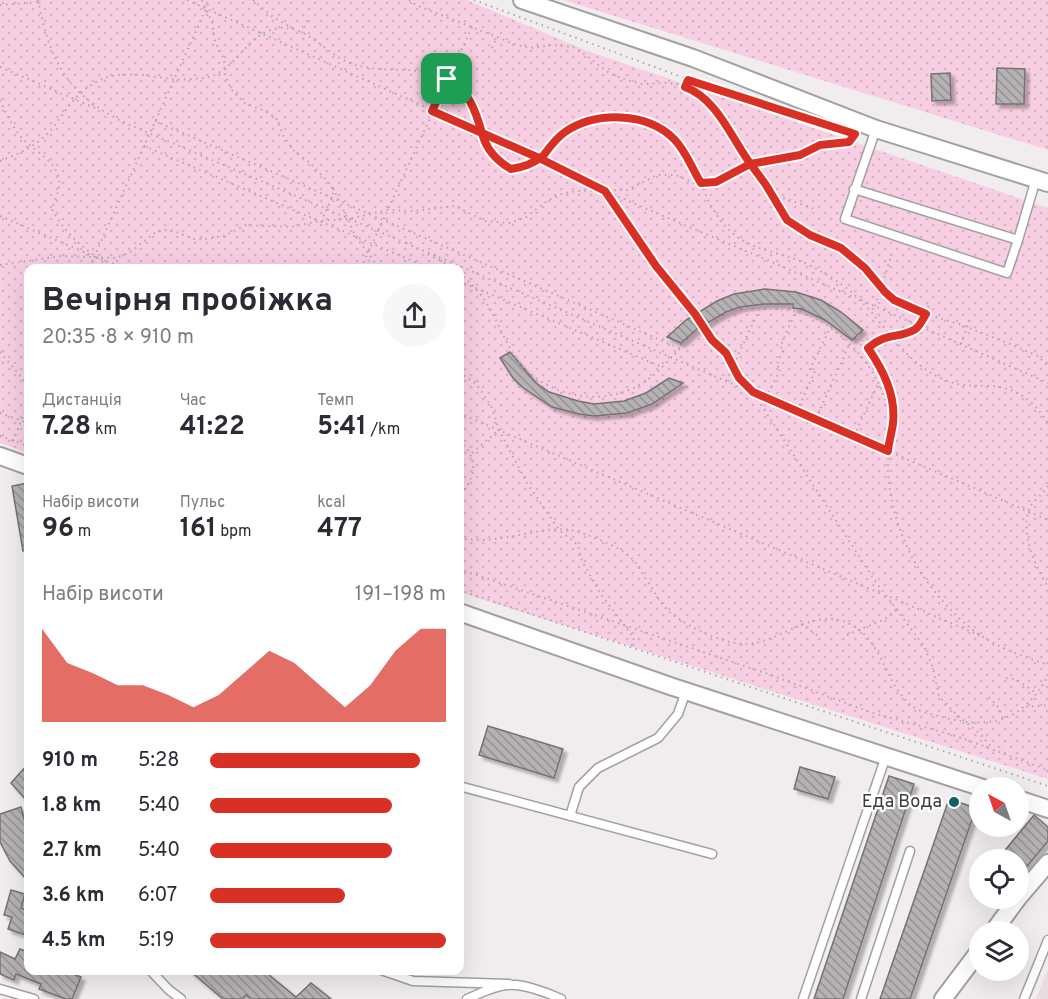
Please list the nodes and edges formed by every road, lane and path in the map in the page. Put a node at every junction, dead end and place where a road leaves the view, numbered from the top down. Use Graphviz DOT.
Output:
graph roads {
  1 [pos="187,0"];
  2 [pos="202,0"];
  3 [pos="210,0"];
  4 [pos="253,0"];
  5 [pos="409,0"];
  6 [pos="474,0"];
  7 [pos="522,0"];
  8 [pos="38,1"];
  9 [pos="0,5"];
  10 [pos="206,9"];
  11 [pos="309,16"];
  12 [pos="472,27"];
  13 [pos="297,30"];
  14 [pos="302,33"];
  15 [pos="263,34"];
  16 [pos="497,37"];
  17 [pos="576,38"];
  18 [pos="573,47"];
  19 [pos="492,48"];
  20 [pos="0,67"];
  21 [pos="226,68"];
  22 [pos="174,79"];
  23 [pos="447,79"];
  24 [pos="688,80"];
  25 [pos="685,87"];
  26 [pos="80,95"];
  27 [pos="75,99"];
  28 [pos="0,100"];
  29 [pos="100,110"];
  30 [pos="432,111"];
  31 [pos="799,116"];
  32 [pos="155,121"];
  33 [pos="150,133"];
  34 [pos="482,133"];
  35 [pos="874,134"];
  36 [pos="144,146"];
  37 [pos="31,147"];
  38 [pos="539,158"];
  39 [pos="0,161"];
  40 [pos="750,164"];
  41 [pos="1042,181"];
  42 [pos="701,183"];
  43 [pos="332,186"];
  44 [pos="854,189"];
  45 [pos="605,191"];
  46 [pos="772,194"];
  47 [pos="332,197"];
  48 [pos="340,201"];
  49 [pos="326,209"];
  50 [pos="815,209"];
  51 [pos="387,210"];
  52 [pos="369,214"];
  53 [pos="0,216"];
  54 [pos="349,219"];
  55 [pos="382,219"];
  56 [pos="320,221"];
  57 [pos="377,231"];
  58 [pos="356,237"];
  59 [pos="1018,240"];
  60 [pos="406,243"];
  61 [pos="371,244"];
  62 [pos="368,252"];
  63 [pos="892,254"];
  64 [pos="95,256"];
  65 [pos="91,264"];
  66 [pos="106,264"];
  67 [pos="114,264"];
  68 [pos="363,264"];
  69 [pos="376,264"];
  70 [pos="419,264"];
  71 [pos="446,264"];
  72 [pos="455,264"];
  73 [pos="0,265"];
  74 [pos="464,268"];
  75 [pos="464,278"];
  76 [pos="464,283"];
  77 [pos="881,287"];
  78 [pos="475,288"];
  79 [pos="743,298"];
  80 [pos="858,298"];
  81 [pos="796,299"];
  82 [pos="930,303"];
  83 [pos="875,306"];
  84 [pos="760,308"];
  85 [pos="775,309"];
  86 [pos="796,311"];
  87 [pos="926,314"];
  88 [pos="971,316"];
  89 [pos="919,326"];
  90 [pos="830,328"];
  91 [pos="967,328"];
  92 [pos="705,329"];
  93 [pos="890,335"];
  94 [pos="849,344"];
  95 [pos="961,344"];
  96 [pos="868,348"];
  97 [pos="681,349"];
  98 [pos="0,352"];
  99 [pos="672,357"];
  100 [pos="733,366"];
  101 [pos="1048,366"];
  102 [pos="662,367"];
  103 [pos="464,375"];
  104 [pos="24,381"];
  105 [pos="726,381"];
  106 [pos="1048,383"];
  107 [pos="878,384"];
  108 [pos="753,392"];
  109 [pos="766,398"];
  110 [pos="797,411"];
  111 [pos="0,413"];
  112 [pos="24,413"];
  113 [pos="464,414"];
  114 [pos="816,419"];
  115 [pos="21,420"];
  116 [pos="24,421"];
  117 [pos="1048,423"];
  118 [pos="499,430"];
  119 [pos="0,436"];
  120 [pos="854,436"];
  121 [pos="13,441"];
  122 [pos="24,445"];
  123 [pos="889,445"];
  124 [pos="464,446"];
  125 [pos="888,451"];
  126 [pos="471,454"];
  127 [pos="0,456"];
  128 [pos="24,465"];
  129 [pos="1048,486"];
  130 [pos="464,488"];
  131 [pos="1029,512"];
  132 [pos="1048,520"];
  133 [pos="560,530"];
  134 [pos="464,539"];
  135 [pos="464,570"];
  136 [pos="1048,587"];
  137 [pos="464,592"];
  138 [pos="887,596"];
  139 [pos="897,609"];
  140 [pos="464,614"];
  141 [pos="622,624"];
  142 [pos="801,624"];
  143 [pos="860,630"];
  144 [pos="847,635"];
  145 [pos="818,636"];
  146 [pos="989,640"];
  147 [pos="631,647"];
  148 [pos="1048,665"];
  149 [pos="1048,676"];
  150 [pos="1006,678"];
  151 [pos="686,691"];
  152 [pos="1036,693"];
  153 [pos="989,697"];
  154 [pos="1048,705"];
  155 [pos="1026,707"];
  156 [pos="1003,719"];
  157 [pos="967,723"];
  158 [pos="993,749"];
  159 [pos="886,756"];
  160 [pos="1048,770"];
  161 [pos="969,783"];
  162 [pos="1048,786"];
  163 [pos="464,787"];
  164 [pos="1029,803"];
  165 [pos="1048,809"];
  166 [pos="570,816"];
  167 [pos="910,851"];
  168 [pos="712,854"];
  169 [pos="1048,863"];
  170 [pos="1029,885"];
  171 [pos="1048,940"];
  172 [pos="969,965"];
  173 [pos="155,975"];
  174 [pos="396,975"];
  175 [pos="508,984"];
  176 [pos="0,989"];
  177 [pos="33,999"];
  178 [pos="181,999"];
  179 [pos="467,999"];
  180 [pos="561,999"];
  181 [pos="803,999"];
  182 [pos="861,999"];
  183 [pos="943,999"];
  184 [pos="1024,999"];
  1 -- 10 [label="path"];
  2 -- 10 [label="path"];
  3 -- 10 [label="path"];
  4 -- 13 [label="path"];
  5 -- 12 [label="path"];
  6 -- 17 [label="path"];
  7 -- 35 [label="street"];
  8 -- 9 [label="path"];
  8 -- 26 [label="path"];
  10 -- 15 [label="path"];
  10 -- 21 [label="path"];
  10 -- 22 [label="path"];
  11 -- 14 [label="path"];
  12 -- 16 [label="path"];
  12 -- 23 [label="path"];
  13 -- 14 [label="path"];
  13 -- 15 [label="path"];
  14 -- 23 [label="path"];
  15 -- 21 [label="path"];
  15 -- 30 [label="path"];
  16 -- 18 [label="path"];
  16 -- 19 [label="path"];
  17 -- 18 [label="path"];
  17 -- 24 [label="path"];
  18 -- 25 [label="path"];
  20 -- 27 [label="path"];
  21 -- 22 [label="path"];
  21 -- 43 [label="path"];
  22 -- 26 [label="path"];
  22 -- 32 [label="path"];
  23 -- 30 [label="path"];
  23 -- 34 [label="path"];
  24 -- 25 [label="path"];
  24 -- 31 [label="path"];
  25 -- 40 [label="path"];
  26 -- 27 [label="path"];
  26 -- 29 [label="path"];
  27 -- 29 [label="path"];
  27 -- 37 [label="path"];
  28 -- 37 [label="path"];
  29 -- 33 [label="path"];
  30 -- 34 [label="path"];
  30 -- 51 [label="path"];
  32 -- 33 [label="path"];
  32 -- 47 [label="path"];
  33 -- 36 [label="path"];
  33 -- 49 [label="path"];
  34 -- 38 [label="path"];
  34 -- 38 [label="path"];
  35 -- 40 [label="path"];
  35 -- 41 [label="street"];
  35 -- 44 [label="lane"];
  36 -- 56 [label="path"];
  36 -- 64 [label="path"];
  37 -- 39 [label="path"];
  37 -- 64 [label="path"];
  38 -- 42 [label="path"];
  38 -- 45 [label="path"];
  40 -- 42 [label="path"];
  40 -- 46 [label="path"];
  41 -- 59 [label="lane"];
  42 -- 45 [label="path"];
  42 -- 80 [label="path"];
  43 -- 47 [label="path"];
  43 -- 48 [label="path"];
  44 -- 59 [label="lane"];
  44 -- 59 [label="lane"];
  45 -- 51 [label="path"];
  45 -- 80 [label="path"];
  45 -- 92 [label="path"];
  46 -- 50 [label="path"];
  46 -- 77 [label="path"];
  47 -- 48 [label="path"];
  47 -- 49 [label="path"];
  48 -- 52 [label="path"];
  48 -- 54 [label="path"];
  49 -- 54 [label="path"];
  49 -- 56 [label="path"];
  51 -- 52 [label="path"];
  51 -- 55 [label="path"];
  52 -- 54 [label="path"];
  52 -- 55 [label="path"];
  53 -- 64 [label="path"];
  54 -- 56 [label="path"];
  54 -- 57 [label="path"];
  54 -- 58 [label="path"];
  55 -- 57 [label="path"];
  55 -- 97 [label="path"];
  56 -- 58 [label="path"];
  56 -- 64 [label="path"];
  57 -- 60 [label="path"];
  57 -- 61 [label="path"];
  58 -- 61 [label="path"];
  58 -- 62 [label="path"];
  60 -- 71 [label="path"];
  60 -- 72 [label="path"];
  61 -- 62 [label="path"];
  61 -- 70 [label="path"];
  62 -- 68 [label="path"];
  62 -- 69 [label="path"];
  63 -- 77 [label="path"];
  64 -- 65 [label="path"];
  64 -- 66 [label="path"];
  64 -- 67 [label="path"];
  64 -- 73 [label="path"];
  74 -- 99 [label="path"];
  75 -- 78 [label="path"];
  76 -- 78 [label="path"];
  77 -- 83 [label="path"];
  77 -- 87 [label="path"];
  78 -- 102 [label="path"];
  78 -- 102 [label="path"];
  79 -- 81 [label="path"];
  80 -- 83 [label="path"];
  80 -- 93 [label="path"];
  81 -- 85 [label="path"];
  81 -- 96 [label="path"];
  82 -- 87 [label="path"];
  83 -- 89 [label="path"];
  84 -- 85 [label="path"];
  84 -- 92 [label="path"];
  84 -- 100 [label="path"];
  85 -- 86 [label="path"];
  86 -- 90 [label="path"];
  86 -- 109 [label="path"];
  87 -- 89 [label="path"];
  87 -- 91 [label="path"];
  88 -- 91 [label="path"];
  89 -- 93 [label="path"];
  89 -- 95 [label="path"];
  90 -- 94 [label="path"];
  90 -- 110 [label="path"];
  91 -- 95 [label="path"];
  91 -- 101 [label="path"];
  92 -- 97 [label="path"];
  92 -- 100 [label="path"];
  93 -- 96 [label="path"];
  93 -- 117 [label="path"];
  94 -- 107 [label="path"];
  94 -- 114 [label="path"];
  95 -- 106 [label="path"];
  96 -- 123 [label="path"];
  97 -- 99 [label="path"];
  98 -- 104 [label="path"];
  99 -- 102 [label="path"];
  99 -- 105 [label="path"];
  100 -- 105 [label="path"];
  100 -- 108 [label="path"];
  103 -- 118 [label="path"];
  105 -- 108 [label="path"];
  107 -- 120 [label="path"];
  107 -- 123 [label="path"];
  108 -- 109 [label="path"];
  108 -- 138 [label="path"];
  109 -- 110 [label="path"];
  110 -- 114 [label="path"];
  111 -- 115 [label="path"];
  112 -- 115 [label="path"];
  113 -- 118 [label="path"];
  114 -- 120 [label="path"];
  115 -- 116 [label="path"];
  115 -- 121 [label="path"];
  118 -- 126 [label="path"];
  118 -- 133 [label="path"];
  118 -- 138 [label="path"];
  119 -- 121 [label="path"];
  120 -- 125 [label="path"];
  121 -- 122 [label="path"];
  123 -- 125 [label="path"];
  124 -- 126 [label="path"];
  125 -- 131 [label="path"];
  125 -- 146 [label="path"];
  126 -- 130 [label="path"];
  127 -- 128 [label="street"];
  129 -- 131 [label="path"];
  131 -- 132 [label="path"];
  131 -- 136 [label="path"];
  133 -- 134 [label="path"];
  133 -- 141 [label="path"];
  133 -- 142 [label="path"];
  135 -- 141 [label="path"];
  137 -- 147 [label="path"];
  138 -- 139 [label="path"];
  138 -- 146 [label="path"];
  139 -- 143 [label="path"];
  139 -- 157 [label="path"];
  140 -- 151 [label="street"];
  141 -- 147 [label="path"];
  141 -- 158 [label="path"];
  142 -- 143 [label="path"];
  142 -- 145 [label="path"];
  143 -- 144 [label="path"];
  143 -- 157 [label="path"];
  146 -- 148 [label="path"];
  147 -- 162 [label="path"];
  149 -- 152 [label="path"];
  150 -- 152 [label="path"];
  151 -- 159 [label="street"];
  151 -- 166 [label="lane"];
  152 -- 155 [label="path"];
  153 -- 156 [label="path"];
  154 -- 155 [label="path"];
  155 -- 156 [label="path"];
  156 -- 157 [label="path"];
  157 -- 158 [label="path"];
  158 -- 160 [label="path"];
  159 -- 161 [label="street"];
  159 -- 181 [label="lane"];
  163 -- 166 [label="lane"];
  164 -- 165 [label="street"];
  166 -- 168 [label="lane"];
  167 -- 182 [label="lane"];
  169 -- 170 [label="street"];
  171 -- 184 [label="lane"];
  172 -- 183 [label="street"];
  173 -- 178 [label="lane"];
  174 -- 175 [label="lane"];
  175 -- 179 [label="lane"];
  175 -- 180 [label="lane"];
  176 -- 177 [label="lane"];
}
